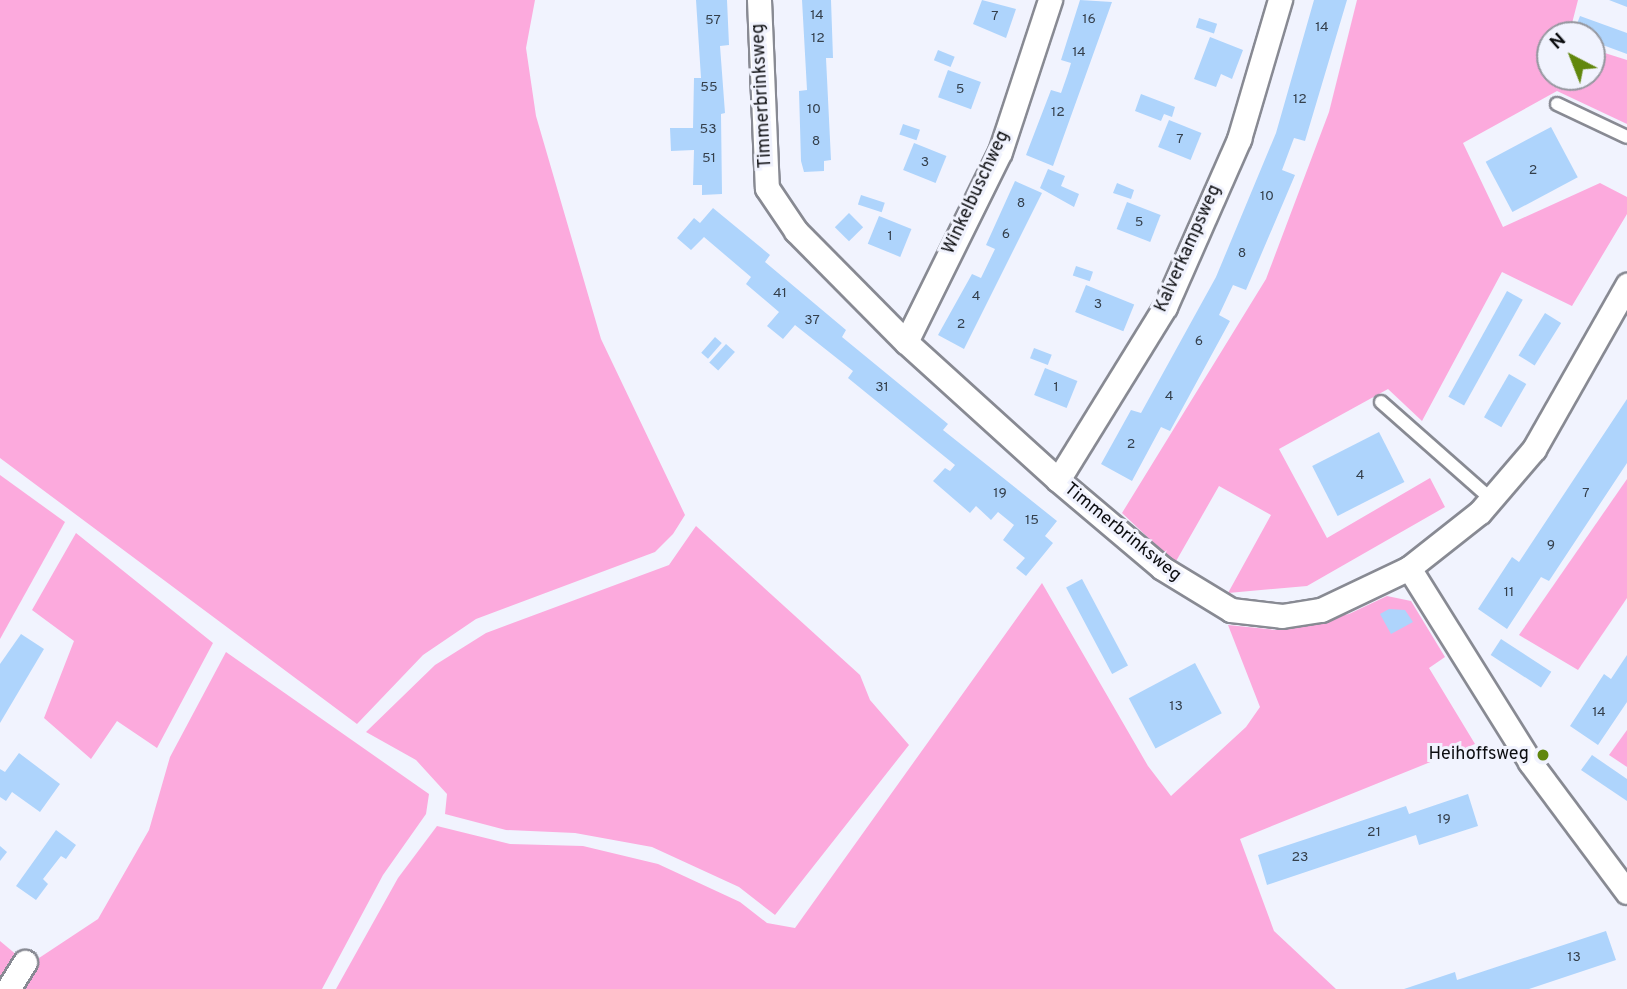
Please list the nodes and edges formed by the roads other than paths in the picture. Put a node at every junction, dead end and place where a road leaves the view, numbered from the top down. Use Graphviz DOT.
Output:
graph roads {
  1 [pos="758,0"];
  2 [pos="1050,0"];
  3 [pos="1280,0"];
  4 [pos="1557,104"];
  5 [pos="1627,138"];
  6 [pos="1627,285"];
  7 [pos="906,342"];
  8 [pos="1381,402"];
  9 [pos="1058,480"];
  10 [pos="1491,499"];
  11 [pos="1409,568"];
  12 [pos="1627,892"];
  13 [pos="25,962"];
  14 [pos="8,989"];
  1 -- 7 [label="street, Timmerbrinksweg"];
  2 -- 7 [label="street, Winkelbuschweg"];
  3 -- 9 [label="street, Kalverkampsweg"];
  4 -- 5 [label="lane"];
  6 -- 10 [label="street, Timmerbrinksweg"];
  7 -- 9 [label="street, Timmerbrinksweg"];
  8 -- 10 [label="lane"];
  9 -- 11 [label="street, Timmerbrinksweg"];
  10 -- 11 [label="street, Timmerbrinksweg"];
  11 -- 12 [label="street"];
  13 -- 14 [label="street"];
}
